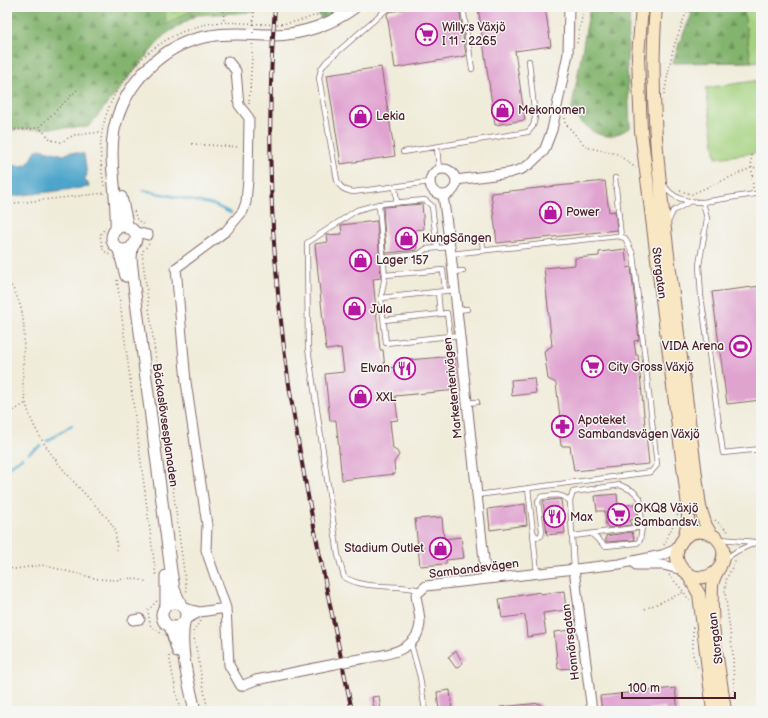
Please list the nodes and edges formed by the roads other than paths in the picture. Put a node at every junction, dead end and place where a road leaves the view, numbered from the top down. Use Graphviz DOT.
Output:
graph roads {
  1 [pos="355,7"];
  2 [pos="389,7"];
  3 [pos="463,7"];
  4 [pos="569,7"];
  5 [pos="642,7"];
  6 [pos="656,7"];
  7 [pos="228,61"];
  8 [pos="529,61"];
  9 [pos="472,69"];
  10 [pos="437,147"];
  11 [pos="403,152"];
  12 [pos="113,170"];
  13 [pos="439,170"];
  14 [pos="658,172"];
  15 [pos="615,178"];
  16 [pos="456,180"];
  17 [pos="430,182"];
  18 [pos="395,187"];
  19 [pos="761,193"];
  20 [pos="443,195"];
  21 [pos="689,202"];
  22 [pos="703,202"];
  23 [pos="397,203"];
  24 [pos="379,204"];
  25 [pos="112,226"];
  26 [pos="131,230"];
  27 [pos="148,235"];
  28 [pos="621,237"];
  29 [pos="482,238"];
  30 [pos="666,239"];
  31 [pos="132,246"];
  32 [pos="437,248"];
  33 [pos="450,250"];
  34 [pos="483,251"];
  35 [pos="117,254"];
  36 [pos="383,258"];
  37 [pos="463,271"];
  38 [pos="453,272"];
  39 [pos="385,275"];
  40 [pos="454,290"];
  41 [pos="445,291"];
  42 [pos="438,292"];
  43 [pos="381,298"];
  44 [pos="467,309"];
  45 [pos="457,310"];
  46 [pos="440,314"];
  47 [pos="384,320"];
  48 [pos="459,335"];
  49 [pos="450,336"];
  50 [pos="477,402"];
  51 [pos="467,403"];
  52 [pos="761,449"];
  53 [pos="528,488"];
  54 [pos="477,495"];
  55 [pos="570,501"];
  56 [pos="642,527"];
  57 [pos="533,532"];
  58 [pos="592,534"];
  59 [pos="573,536"];
  60 [pos="714,536"];
  61 [pos="682,541"];
  62 [pos="759,541"];
  63 [pos="619,564"];
  64 [pos="721,564"];
  65 [pos="574,569"];
  66 [pos="537,573"];
  67 [pos="686,573"];
  68 [pos="486,578"];
  69 [pos="421,590"];
  70 [pos="166,606"];
  71 [pos="226,608"];
  72 [pos="184,610"];
  73 [pos="170,626"];
  74 [pos="411,644"];
  75 [pos="729,707"];
  76 [pos="190,711"];
  77 [pos="195,711"];
  78 [pos="425,711"];
  79 [pos="592,711"];
  80 [pos="713,711"];
  1 -- 12 [label="street"];
  2 -- 18 [label="lane"];
  3 -- 9 [label="lane"];
  4 -- 16 [label="street"];
  5 -- 61 [label="main road, Storgatan"];
  6 -- 14 [label="main road, Storgatan"];
  7 -- 71 [label="street"];
  8 -- 10 [label="lane"];
  10 -- 11 [label="lane"];
  10 -- 13 [label="lane"];
  12 -- 25 [label="street"];
  12 -- 26 [label="street"];
  13 -- 16 [label="street"];
  13 -- 17 [label="street"];
  14 -- 21 [label="lane"];
  14 -- 30 [label="main road, Storgatan"];
  15 -- 28 [label="lane"];
  16 -- 20 [label="street"];
  17 -- 18 [label="lane"];
  17 -- 20 [label="street"];
  18 -- 23 [label="lane"];
  19 -- 22 [label="lane"];
  20 -- 33 [label="street, Marketenterivägen"];
  21 -- 22 [label="lane"];
  21 -- 30 [label="lane"];
  22 -- 52 [label="lane"];
  23 -- 24 [label="lane"];
  23 -- 32 [label="lane"];
  24 -- 36 [label="lane"];
  24 -- 69 [label="lane"];
  25 -- 26 [label="street"];
  25 -- 35 [label="street, Bäckaslövsesplanaden"];
  26 -- 27 [label="street"];
  26 -- 31 [label="street, Bäckaslövsesplanaden"];
  28 -- 34 [label="lane"];
  28 -- 53 [label="lane"];
  29 -- 34 [label="lane"];
  30 -- 60 [label="main road, Storgatan"];
  31 -- 35 [label="street"];
  31 -- 72 [label="street, Bäckaslövsesplanaden"];
  32 -- 33 [label="lane"];
  32 -- 36 [label="lane"];
  33 -- 34 [label="lane"];
  33 -- 38 [label="street, Marketenterivägen"];
  35 -- 70 [label="street, Bäckaslövsesplanaden"];
  36 -- 39 [label="lane"];
  37 -- 38 [label="lane"];
  38 -- 40 [label="street, Marketenterivägen"];
  39 -- 41 [label="lane"];
  39 -- 43 [label="lane"];
  40 -- 41 [label="lane"];
  40 -- 45 [label="street, Marketenterivägen"];
  41 -- 42 [label="lane"];
  42 -- 43 [label="lane"];
  42 -- 46 [label="lane"];
  43 -- 47 [label="lane"];
  44 -- 45 [label="lane"];
  45 -- 48 [label="street, Marketenterivägen"];
  46 -- 47 [label="lane"];
  46 -- 49 [label="lane"];
  47 -- 49 [label="lane"];
  48 -- 49 [label="lane"];
  48 -- 51 [label="street, Marketenterivägen"];
  50 -- 51 [label="lane"];
  51 -- 54 [label="street, Marketenterivägen"];
  53 -- 54 [label="lane"];
  53 -- 57 [label="lane"];
  54 -- 68 [label="street, Marketenterivägen"];
  55 -- 56 [label="lane"];
  55 -- 57 [label="lane"];
  55 -- 59 [label="lane"];
  56 -- 58 [label="lane"];
  56 -- 58 [label="lane"];
  57 -- 66 [label="lane"];
  58 -- 59 [label="lane"];
  59 -- 65 [label="lane"];
  60 -- 61 [label="main road"];
  60 -- 62 [label="lane"];
  60 -- 64 [label="main road, Storgatan"];
  61 -- 63 [label="street, Sambandsvägen"];
  61 -- 67 [label="main road, Storgatan"];
  62 -- 64 [label="lane"];
  63 -- 65 [label="street, Sambandsvägen"];
  63 -- 67 [label="street, Sambandsvägen"];
  64 -- 67 [label="main road"];
  64 -- 75 [label="main road, Storgatan"];
  65 -- 66 [label="street, Sambandsvägen"];
  65 -- 79 [label="street, Honnörsgatan"];
  66 -- 68 [label="street, Sambandsvägen"];
  67 -- 80 [label="main road, Storgatan"];
  68 -- 69 [label="street, Sambandsvägen"];
  69 -- 74 [label="street, Sambandsvägen"];
  70 -- 72 [label="street"];
  70 -- 73 [label="street, Bäckaslövsesplanaden"];
  71 -- 72 [label="street"];
  71 -- 74 [label="street, bridge"];
  72 -- 73 [label="street"];
  72 -- 77 [label="street, Bäckaslövsesplanaden"];
  73 -- 76 [label="street, Bäckaslövsesplanaden"];
  74 -- 78 [label="lane"];
}
